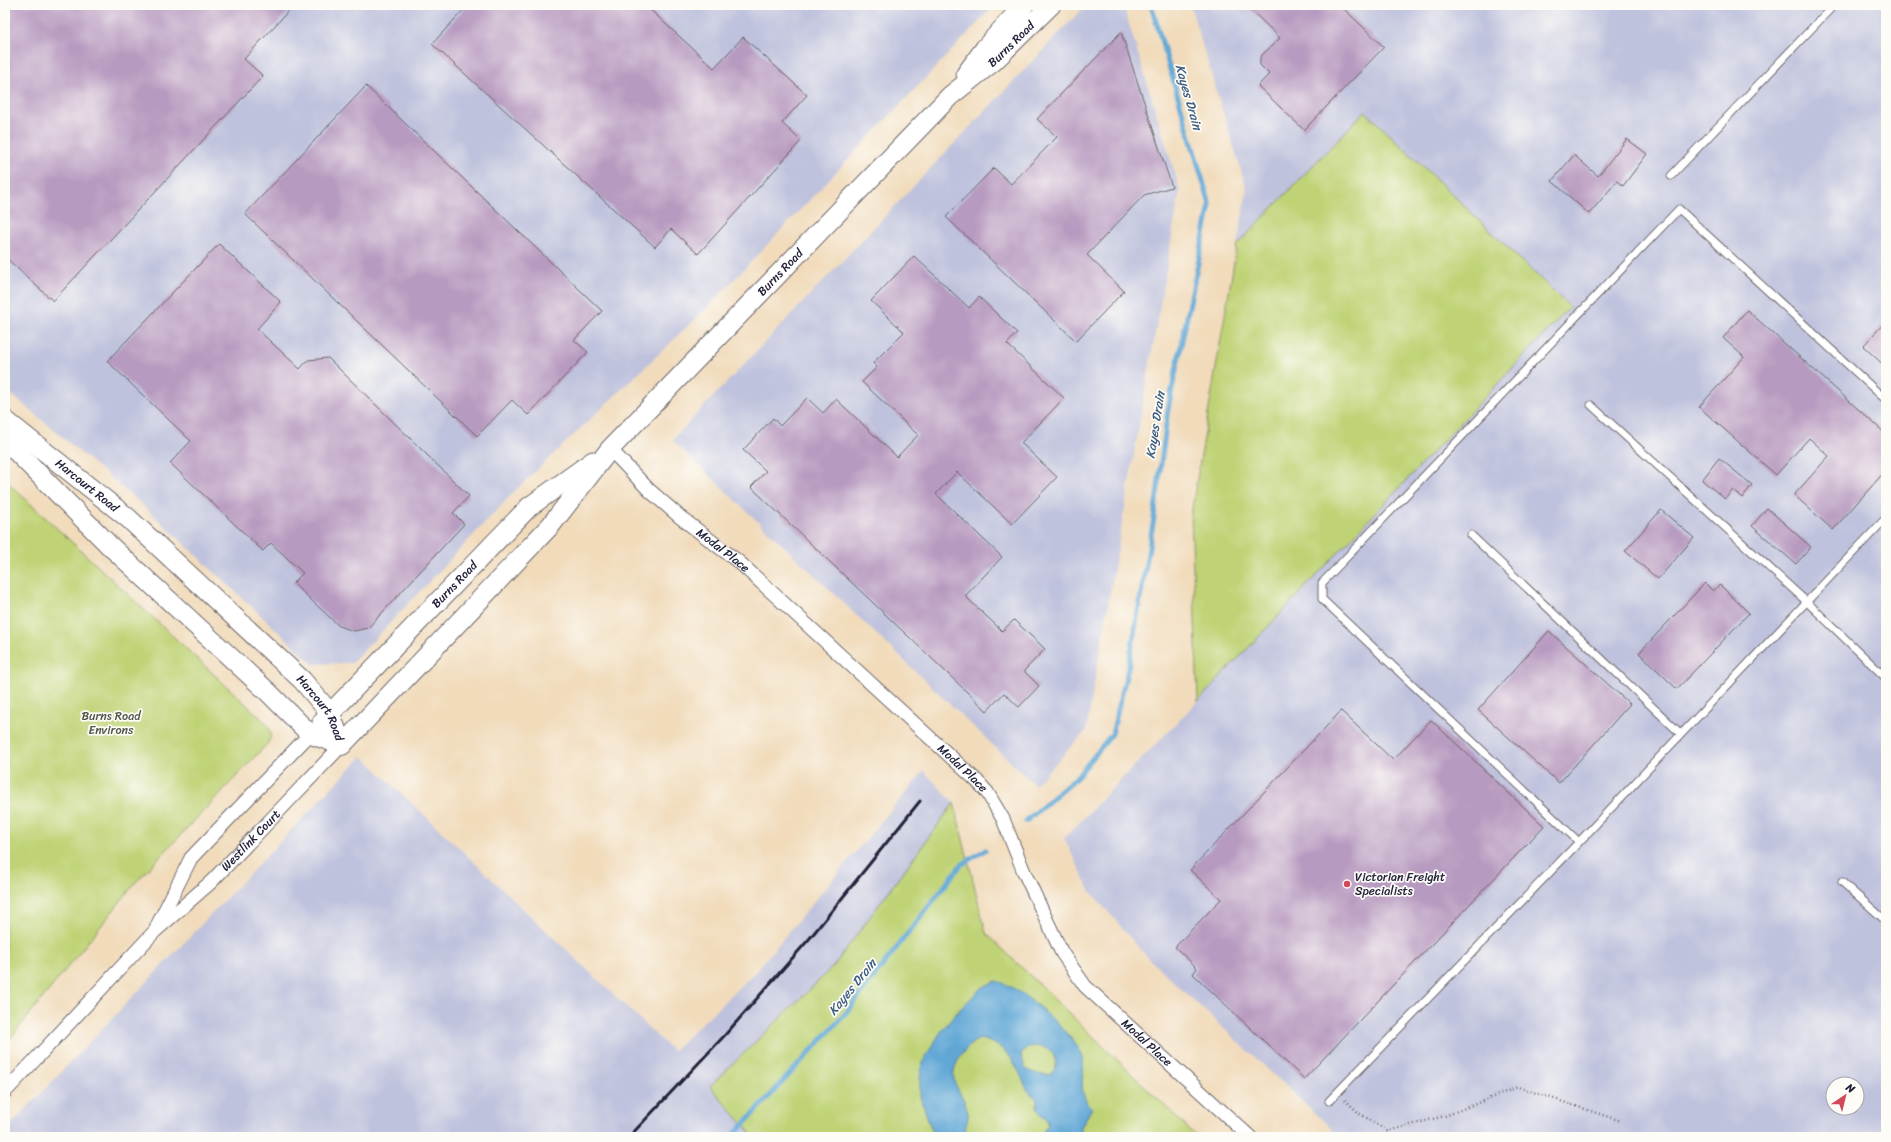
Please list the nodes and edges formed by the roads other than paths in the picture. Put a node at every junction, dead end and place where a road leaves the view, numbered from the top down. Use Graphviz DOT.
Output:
graph roads {
  1 [pos="1024,5"];
  2 [pos="1051,5"];
  3 [pos="1834,5"];
  4 [pos="950,96"];
  5 [pos="1671,176"];
  6 [pos="1886,400"];
  7 [pos="1590,405"];
  8 [pos="5,420"];
  9 [pos="5,440"];
  10 [pos="610,449"];
  11 [pos="1886,518"];
  12 [pos="1471,535"];
  13 [pos="1807,602"];
  14 [pos="1886,678"];
  15 [pos="330,713"];
  16 [pos="310,734"];
  17 [pos="1681,734"];
  18 [pos="342,745"];
  19 [pos="1579,842"];
  20 [pos="1842,882"];
  21 [pos="1886,921"];
  22 [pos="155,931"];
  23 [pos="5,1092"];
  24 [pos="1329,1102"];
  25 [pos="1250,1137"];
  1 -- 4 [label="street, Burns Road"];
  2 -- 4 [label="street, Burns Road"];
  3 -- 5 [label="lane"];
  4 -- 10 [label="street, Burns Road"];
  6 -- 19 [label="lane"];
  7 -- 13 [label="lane"];
  8 -- 15 [label="street, Harcourt Road"];
  9 -- 16 [label="street, Harcourt Road"];
  10 -- 15 [label="street, Burns Road"];
  10 -- 18 [label="street, Burns Road"];
  10 -- 25 [label="street, Modal Place"];
  11 -- 13 [label="lane"];
  12 -- 17 [label="lane"];
  13 -- 14 [label="lane"];
  13 -- 17 [label="lane"];
  15 -- 16 [label="street, Burns Road"];
  15 -- 18 [label="street, Harcourt Road"];
  16 -- 18 [label="street, Harcourt Road"];
  16 -- 22 [label="street, Westlink Court"];
  17 -- 19 [label="lane"];
  18 -- 22 [label="street, Westlink Court"];
  19 -- 24 [label="lane"];
  20 -- 21 [label="lane"];
  22 -- 23 [label="street, Westlink Court"];
}
